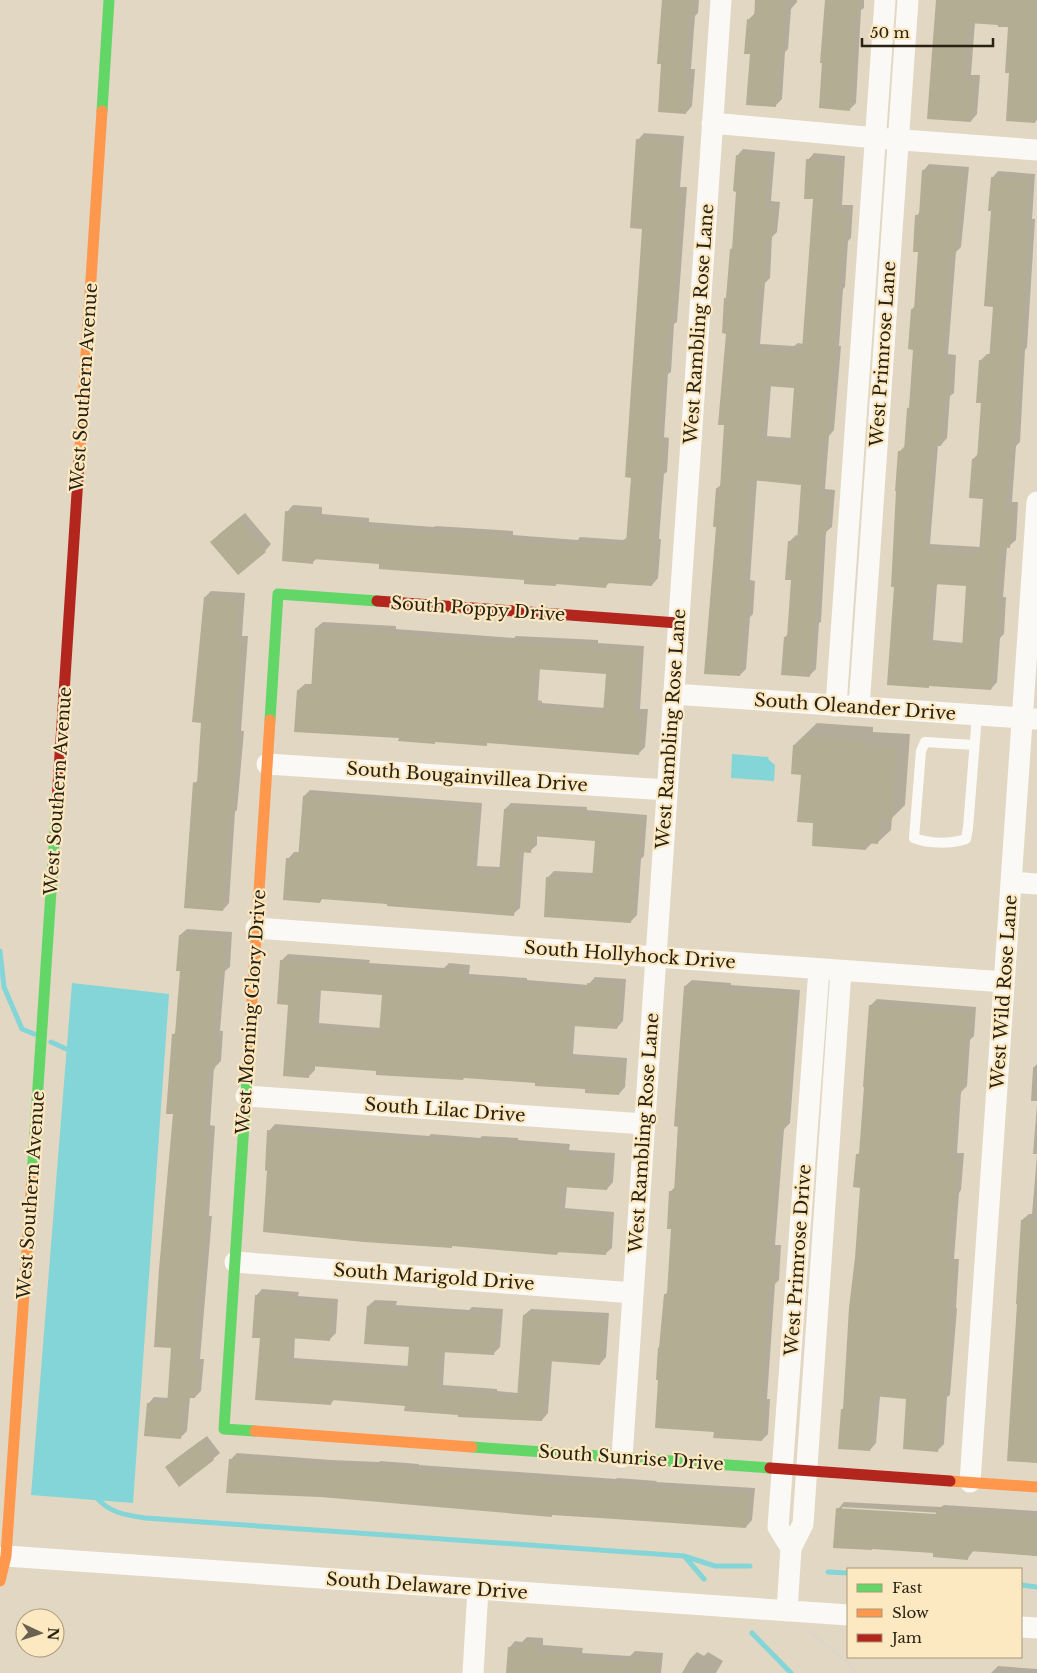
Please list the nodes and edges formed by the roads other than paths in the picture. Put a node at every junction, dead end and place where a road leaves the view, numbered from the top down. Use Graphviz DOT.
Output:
graph roads {
  1 [pos="109,0"];
  2 [pos="720,0"];
  3 [pos="885,0"];
  4 [pos="908,0"];
  5 [pos="712,123"];
  6 [pos="876,138"];
  7 [pos="898,140"];
  8 [pos="1037,150"];
  9 [pos="862,338"];
  10 [pos="884,339"];
  11 [pos="1037,502"];
  12 [pos="850,504"];
  13 [pos="873,506"];
  14 [pos="1035,549"];
  15 [pos="278,594"];
  16 [pos="678,624"];
  17 [pos="673,694"];
  18 [pos="836,706"];
  19 [pos="859,707"];
  20 [pos="977,715"];
  21 [pos="1030,719"];
  22 [pos="974,745"];
  23 [pos="267,764"];
  24 [pos="667,790"];
  25 [pos="1011,882"];
  26 [pos="1037,884"];
  27 [pos="256,928"];
  28 [pos="656,957"];
  29 [pos="819,969"];
  30 [pos="841,971"];
  31 [pos="1004,982"];
  32 [pos="246,1096"];
  33 [pos="644,1124"];
  34 [pos="235,1262"];
  35 [pos="633,1293"];
  36 [pos="224,1429"];
  37 [pos="622,1457"];
  38 [pos="782,1469"];
  39 [pos="807,1470"];
  40 [pos="970,1482"];
  41 [pos="1037,1487"];
  42 [pos="791,1548"];
  43 [pos="6,1556"];
  44 [pos="0,1581"];
  45 [pos="478,1589"];
  46 [pos="777,1610"];
  47 [pos="847,1615"];
  48 [pos="1022,1627"];
  49 [pos="1037,1628"];
  50 [pos="473,1673"];
  1 -- 43 [label="street, West Southern Avenue"];
  2 -- 5 [label="street, West Rambling Rose Lane"];
  3 -- 6 [label="street, West Primrose Lane"];
  4 -- 7 [label="street, West Primrose Lane"];
  5 -- 6 [label="street"];
  5 -- 16 [label="street, West Rambling Rose Lane"];
  6 -- 7 [label="street"];
  6 -- 9 [label="street, West Primrose Lane"];
  7 -- 8 [label="street"];
  7 -- 10 [label="street, West Primrose Lane"];
  9 -- 10 [label="street"];
  9 -- 12 [label="street, West Primrose Lane"];
  10 -- 13 [label="street, West Primrose Lane"];
  11 -- 14 [label="street, West Wild Rose Lane"];
  12 -- 13 [label="street"];
  12 -- 18 [label="street, West Primrose Lane"];
  13 -- 19 [label="street, West Primrose Lane"];
  14 -- 21 [label="street, West Wild Rose Lane"];
  15 -- 16 [label="street, South Poppy Drive"];
  15 -- 23 [label="street, West Morning Glory Drive"];
  16 -- 17 [label="street, West Rambling Rose Lane"];
  17 -- 18 [label="street, South Oleander Drive"];
  17 -- 24 [label="street, West Rambling Rose Lane"];
  18 -- 19 [label="street, South Oleander Drive"];
  19 -- 20 [label="street, South Oleander Drive"];
  20 -- 21 [label="street, South Oleander Drive"];
  20 -- 22 [label="lane"];
  21 -- 25 [label="street, West Wild Rose Lane"];
  22 -- 22 [label="lane"];
  23 -- 24 [label="street, South Bougainvillea Drive"];
  23 -- 27 [label="street, West Morning Glory Drive"];
  24 -- 28 [label="street, West Rambling Rose Lane"];
  25 -- 26 [label="street"];
  25 -- 31 [label="street, West Wild Rose Lane"];
  27 -- 28 [label="street, South Hollyhock Drive"];
  27 -- 32 [label="street, West Morning Glory Drive"];
  28 -- 29 [label="street, South Hollyhock Drive"];
  28 -- 33 [label="street, West Rambling Rose Lane"];
  29 -- 30 [label="street, South Hollyhock Drive"];
  29 -- 38 [label="street, West Primrose Drive"];
  30 -- 31 [label="street, South Hollyhock Drive"];
  30 -- 39 [label="street, West Primrose Drive"];
  31 -- 40 [label="street, West Wild Rose Lane"];
  32 -- 33 [label="street, South Lilac Drive"];
  32 -- 34 [label="street, West Morning Glory Drive"];
  33 -- 35 [label="street, West Rambling Rose Lane"];
  34 -- 35 [label="street, South Marigold Drive"];
  34 -- 36 [label="street, West Morning Glory Drive"];
  35 -- 37 [label="street, West Rambling Rose Lane"];
  36 -- 37 [label="street, South Sunrise Drive"];
  37 -- 38 [label="street, South Sunrise Drive"];
  38 -- 39 [label="street, South Sunrise Drive"];
  38 -- 42 [label="street, West Primrose Drive"];
  39 -- 40 [label="street, South Sunrise Drive"];
  39 -- 42 [label="street, West Primrose Drive"];
  40 -- 41 [label="street, South Sunrise Drive"];
  42 -- 46 [label="street, West Primrose Drive"];
  43 -- 44 [label="street, West Southern Avenue"];
  43 -- 45 [label="street, South Delaware Drive"];
  45 -- 46 [label="street, South Delaware Drive"];
  45 -- 50 [label="street"];
  46 -- 47 [label="street, South Delaware Drive"];
  48 -- 49 [label="street"];
}
